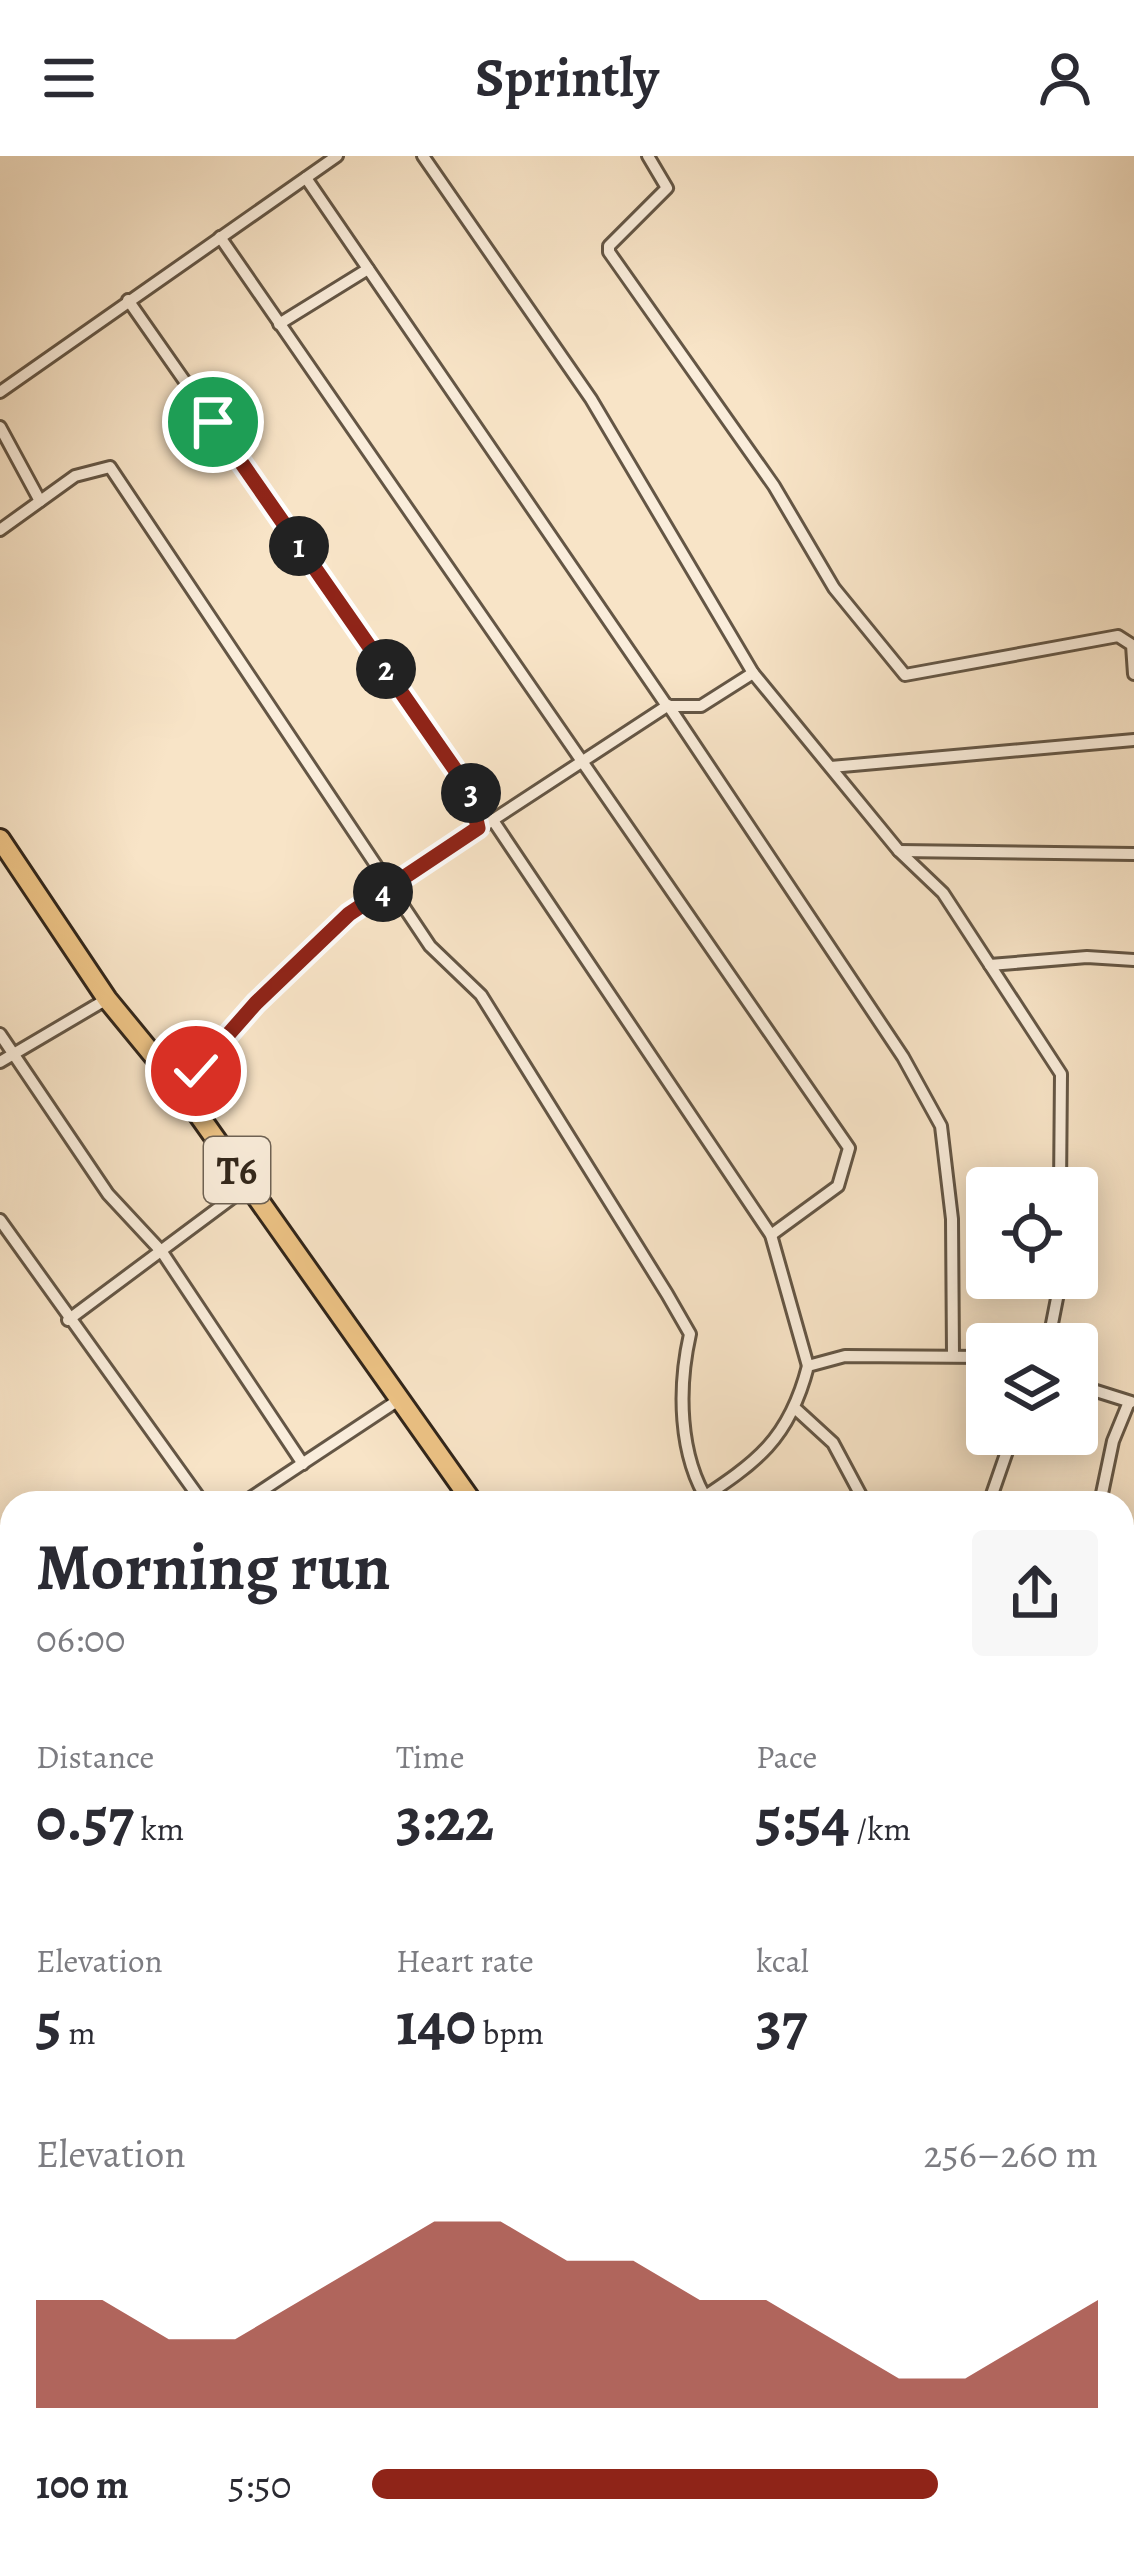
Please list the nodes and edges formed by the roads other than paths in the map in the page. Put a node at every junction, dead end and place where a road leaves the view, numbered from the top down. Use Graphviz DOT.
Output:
graph roads {
  1 [pos="337,156"];
  2 [pos="423,156"];
  3 [pos="647,156"];
  4 [pos="306,178"];
  5 [pos="220,237"];
  6 [pos="368,269"];
  7 [pos="128,300"];
  8 [pos="279,324"];
  9 [pos="0,392"];
  10 [pos="0,427"];
  11 [pos="40,501"];
  12 [pos="0,530"];
  13 [pos="753,673"];
  14 [pos="1134,674"];
  15 [pos="668,706"];
  16 [pos="1134,740"];
  17 [pos="584,761"];
  18 [pos="831,767"];
  19 [pos="492,819"];
  20 [pos="478,828"];
  21 [pos="0,839"];
  22 [pos="898,851"];
  23 [pos="1134,854"];
  24 [pos="392,886"];
  25 [pos="1134,959"];
  26 [pos="990,965"];
  27 [pos="107,999"];
  28 [pos="0,1034"];
  29 [pos="14,1053"];
  30 [pos="0,1062"];
  31 [pos="176,1083"];
  32 [pos="1060,1167"];
  33 [pos="248,1186"];
  34 [pos="0,1220"];
  35 [pos="771,1235"];
  36 [pos="162,1252"];
  37 [pos="68,1320"];
  38 [pos="953,1354"];
  39 [pos="966,1355"];
  40 [pos="808,1366"];
  41 [pos="1098,1392"];
  42 [pos="400,1399"];
  43 [pos="1131,1402"];
  44 [pos="796,1410"];
  45 [pos="1006,1455"];
  46 [pos="303,1465"];
  47 [pos="193,1491"];
  48 [pos="262,1491"];
  49 [pos="465,1491"];
  50 [pos="700,1491"];
  51 [pos="715,1491"];
  52 [pos="859,1491"];
  53 [pos="993,1491"];
  54 [pos="1103,1491"];
  1 -- 4 [label="street"];
  2 -- 13 [label="street"];
  3 -- 14 [label="street"];
  4 -- 5 [label="street"];
  4 -- 6 [label="street"];
  5 -- 7 [label="street"];
  5 -- 8 [label="street"];
  6 -- 8 [label="street"];
  6 -- 15 [label="street"];
  7 -- 9 [label="street"];
  7 -- 20 [label="street"];
  8 -- 17 [label="street"];
  10 -- 11 [label="street"];
  11 -- 12 [label="street"];
  11 -- 24 [label="street"];
  13 -- 15 [label="street"];
  13 -- 18 [label="street"];
  15 -- 17 [label="street"];
  15 -- 38 [label="street"];
  16 -- 18 [label="street"];
  17 -- 19 [label="street"];
  17 -- 35 [label="street"];
  18 -- 22 [label="street"];
  19 -- 20 [label="street"];
  19 -- 35 [label="street"];
  20 -- 24 [label="street"];
  21 -- 27 [label="highway, T6"];
  22 -- 23 [label="street"];
  22 -- 26 [label="street"];
  24 -- 31 [label="street"];
  24 -- 50 [label="street"];
  25 -- 26 [label="street"];
  26 -- 32 [label="street"];
  27 -- 29 [label="street"];
  27 -- 31 [label="highway, T6"];
  28 -- 29 [label="street"];
  29 -- 30 [label="street"];
  29 -- 36 [label="street"];
  31 -- 33 [label="highway, T6"];
  33 -- 36 [label="street"];
  33 -- 42 [label="highway, T6"];
  34 -- 37 [label="street"];
  35 -- 40 [label="street"];
  36 -- 37 [label="street"];
  36 -- 46 [label="street"];
  37 -- 47 [label="street"];
  38 -- 39 [label="street"];
  38 -- 40 [label="street"];
  40 -- 44 [label="street"];
  41 -- 43 [label="street"];
  42 -- 46 [label="street"];
  42 -- 49 [label="highway, T6"];
  43 -- 54 [label="street"];
  44 -- 51 [label="street"];
  44 -- 52 [label="street"];
  45 -- 53 [label="street"];
  46 -- 48 [label="street"];
}
